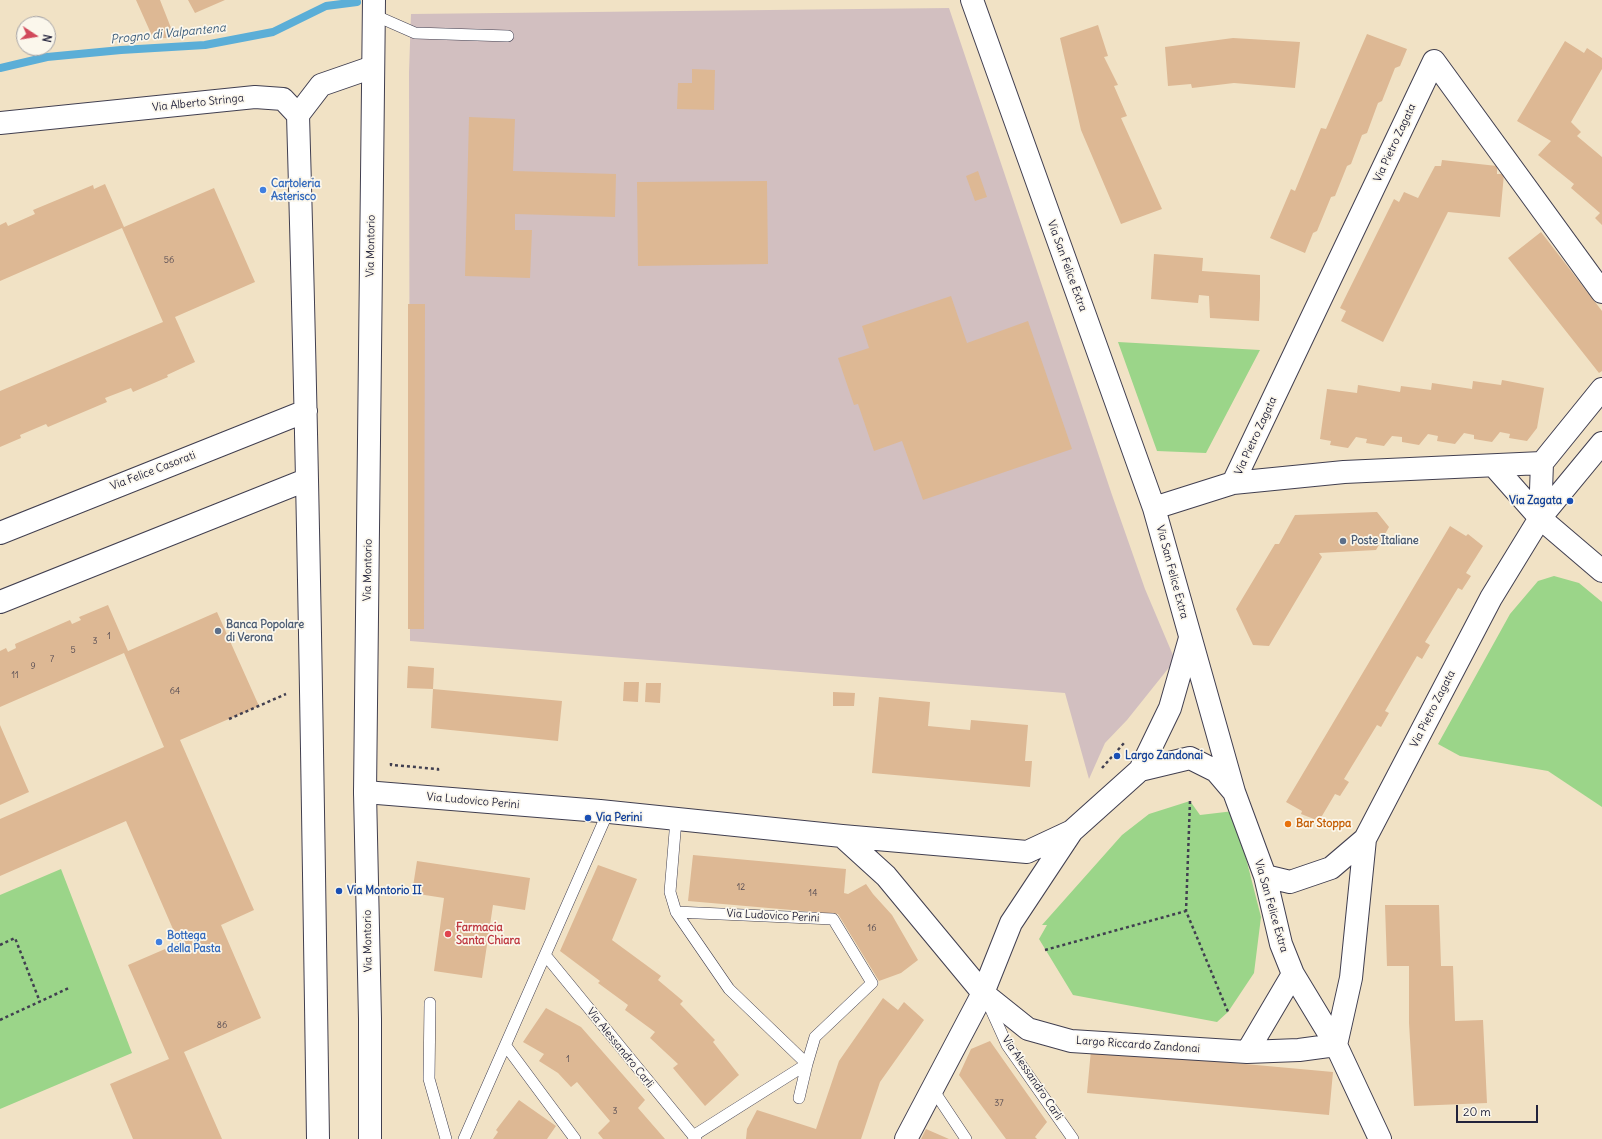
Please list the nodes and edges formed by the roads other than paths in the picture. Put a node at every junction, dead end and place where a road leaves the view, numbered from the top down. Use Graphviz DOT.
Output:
graph roads {
  1 [pos="973,5"];
  2 [pos="374,8"];
  3 [pos="508,36"];
  4 [pos="373,67"];
  5 [pos="298,115"];
  6 [pos="0,123"];
  7 [pos="1602,292"];
  8 [pos="1602,389"];
  9 [pos="306,411"];
  10 [pos="1602,443"];
  11 [pos="1542,463"];
  12 [pos="1494,466"];
  13 [pos="306,480"];
  14 [pos="1233,483"];
  15 [pos="1154,508"];
  16 [pos="1540,518"];
  17 [pos="0,533"];
  18 [pos="1602,571"];
  19 [pos="0,602"];
  20 [pos="1190,638"];
  21 [pos="1140,770"];
  22 [pos="365,792"];
  23 [pos="1234,792"];
  24 [pos="608,812"];
  25 [pos="676,820"];
  26 [pos="1072,830"];
  27 [pos="842,836"];
  28 [pos="1365,839"];
  29 [pos="1265,876"];
  30 [pos="676,912"];
  31 [pos="546,956"];
  32 [pos="1292,974"];
  33 [pos="983,993"];
  34 [pos="430,1003"];
  35 [pos="1336,1045"];
  36 [pos="506,1046"];
  37 [pos="1247,1052"];
  38 [pos="807,1064"];
  39 [pos="932,1088"];
  40 [pos="799,1098"];
  41 [pos="694,1137"];
  42 [pos="318,1139"];
  43 [pos="370,1139"];
  44 [pos="446,1139"];
  45 [pos="464,1139"];
  46 [pos="575,1139"];
  47 [pos="906,1139"];
  48 [pos="966,1139"];
  49 [pos="1073,1139"];
  50 [pos="1380,1139"];
  1 -- 15 [label="street, Via San Felice Extra"];
  2 -- 3 [label="lane"];
  2 -- 4 [label="street, Via Montorio"];
  4 -- 5 [label="street"];
  4 -- 22 [label="street, Via Montorio"];
  5 -- 6 [label="street, Via Alberto Stringa"];
  5 -- 9 [label="street"];
  7 -- 14 [label="street, Via Pietro Zagata"];
  8 -- 11 [label="street"];
  9 -- 13 [label="street"];
  9 -- 17 [label="street, Via Felice Casorati"];
  10 -- 16 [label="street, Via Pietro Zagata"];
  11 -- 12 [label="street, Via Pietro Zagata"];
  11 -- 16 [label="street, Via Pietro Zagata"];
  12 -- 14 [label="street, Via Pietro Zagata"];
  12 -- 16 [label="street"];
  13 -- 19 [label="street"];
  13 -- 42 [label="street"];
  14 -- 15 [label="street, Via Pietro Zagata"];
  15 -- 20 [label="street, Via San Felice Extra"];
  16 -- 18 [label="street"];
  16 -- 28 [label="street, Via Pietro Zagata"];
  20 -- 21 [label="street"];
  20 -- 23 [label="street, Via San Felice Extra"];
  21 -- 23 [label="street"];
  21 -- 26 [label="street"];
  22 -- 24 [label="street, Via Ludovico Perini"];
  22 -- 43 [label="street, Via Montorio"];
  23 -- 29 [label="street, Via San Felice Extra"];
  24 -- 25 [label="street, Via Ludovico Perini"];
  24 -- 31 [label="lane"];
  25 -- 27 [label="street, Via Ludovico Perini"];
  25 -- 30 [label="lane"];
  26 -- 27 [label="street, Via Ludovico Perini"];
  26 -- 33 [label="street"];
  27 -- 33 [label="street"];
  28 -- 29 [label="street, Via Pietro Zagata"];
  28 -- 35 [label="street, Via Pietro Zagata"];
  29 -- 32 [label="street, Via San Felice Extra"];
  30 -- 38 [label="lane"];
  30 -- 38 [label="lane, Via Ludovico Perini"];
  31 -- 36 [label="lane"];
  31 -- 41 [label="lane, Via Alessandro Carli"];
  32 -- 35 [label="street, Via San Felice Extra"];
  32 -- 37 [label="street"];
  33 -- 37 [label="street, Largo Riccardo Zandonai"];
  33 -- 39 [label="street"];
  33 -- 49 [label="lane, Via Alessandro Carli"];
  34 -- 44 [label="lane"];
  35 -- 37 [label="street, Largo Riccardo Zandonai"];
  35 -- 50 [label="street, Via San Felice Extra"];
  36 -- 45 [label="lane"];
  36 -- 46 [label="lane"];
  38 -- 40 [label="lane, Via Ludovico Perini"];
  38 -- 41 [label="lane"];
  39 -- 47 [label="street"];
  39 -- 48 [label="lane"];
}
